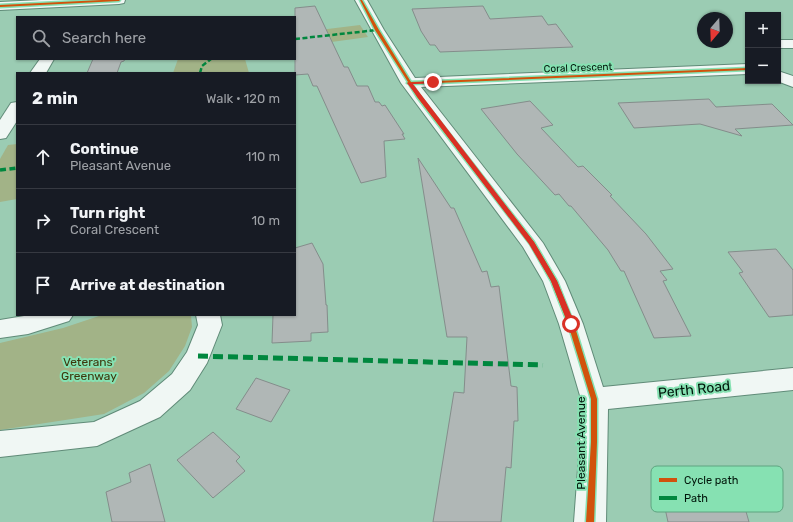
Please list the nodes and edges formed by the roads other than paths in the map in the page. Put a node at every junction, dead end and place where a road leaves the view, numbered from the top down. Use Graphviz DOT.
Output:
graph roads {
  1 [pos="119,0"];
  2 [pos="361,0"];
  3 [pos="83,2"];
  4 [pos="0,6"];
  5 [pos="75,16"];
  6 [pos="781,44"];
  7 [pos="793,44"];
  8 [pos="46,60"];
  9 [pos="745,69"];
  10 [pos="39,72"];
  11 [pos="781,77"];
  12 [pos="793,82"];
  13 [pos="409,83"];
  14 [pos="16,109"];
  15 [pos="0,134"];
  16 [pos="58,316"];
  17 [pos="208,316"];
  18 [pos="0,329"];
  19 [pos="793,379"];
  20 [pos="594,399"];
  21 [pos="0,444"];
  22 [pos="590,522"];
  1 -- 3 [label="street"];
  2 -- 13 [label="street, Pleasant Avenue"];
  3 -- 4 [label="street"];
  3 -- 5 [label="street"];
  6 -- 7 [label="street"];
  8 -- 10 [label="street"];
  9 -- 13 [label="street, Coral Crescent"];
  11 -- 12 [label="street"];
  13 -- 20 [label="street, Pleasant Avenue"];
  14 -- 15 [label="street"];
  16 -- 18 [label="street"];
  17 -- 21 [label="street"];
  19 -- 20 [label="street, Perth Road"];
  20 -- 22 [label="street, Pleasant Avenue"];
}
